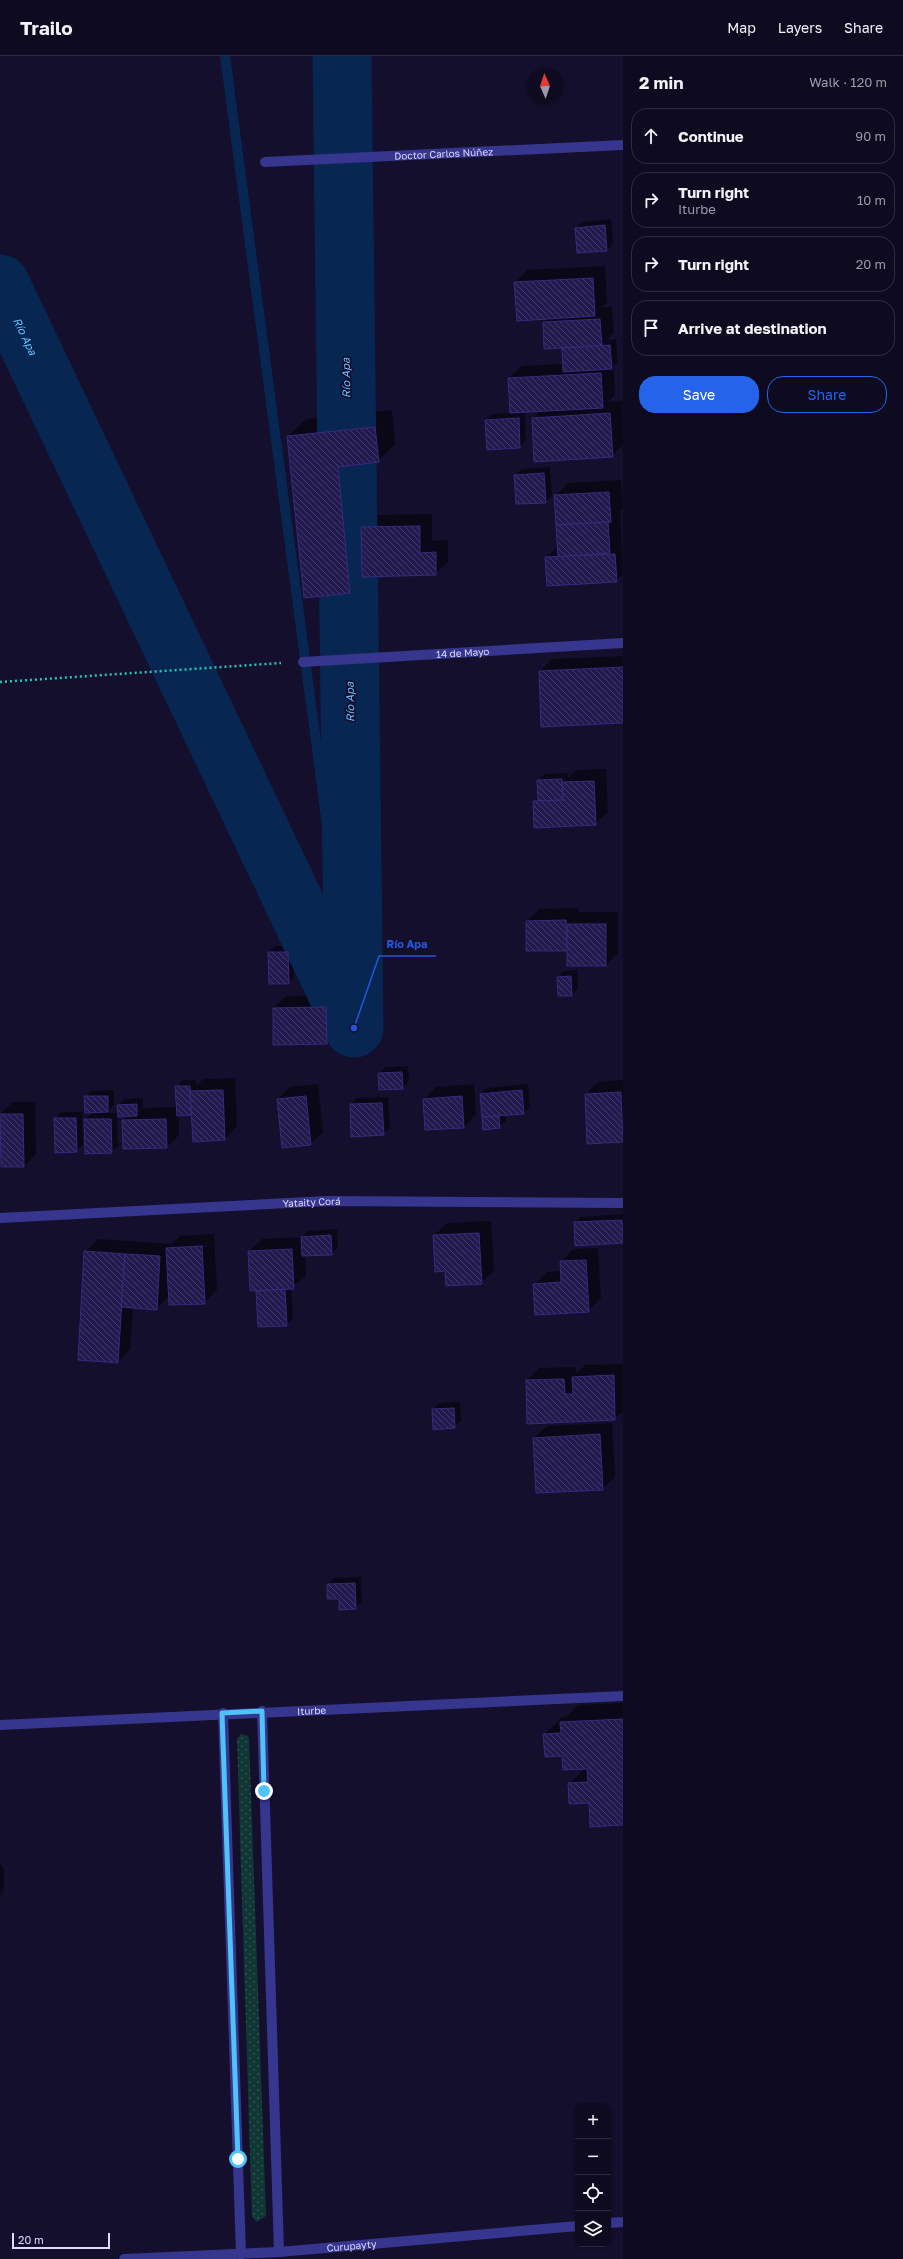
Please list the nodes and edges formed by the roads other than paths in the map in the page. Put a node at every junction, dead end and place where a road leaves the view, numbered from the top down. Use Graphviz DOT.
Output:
graph roads {
  1 [pos="623,145"];
  2 [pos="265,162"];
  3 [pos="623,643"];
  4 [pos="303,662"];
  5 [pos="623,1203"];
  6 [pos="0,1218"];
  7 [pos="623,1696"];
  8 [pos="262,1711"];
  9 [pos="222,1713"];
  10 [pos="0,1725"];
  11 [pos="623,2222"];
  12 [pos="611,2223"];
  13 [pos="575,2226"];
  14 [pos="279,2252"];
  15 [pos="237,2256"];
  16 [pos="124,2259"];
  1 -- 2 [label="street, Doctor Carlos Núñez"];
  3 -- 4 [label="street, 14 de Mayo"];
  5 -- 6 [label="street, Yataity Corá"];
  7 -- 8 [label="street, Iturbe"];
  8 -- 9 [label="street, Iturbe"];
  8 -- 14 [label="street"];
  9 -- 10 [label="street, Iturbe"];
  9 -- 15 [label="street"];
  11 -- 12 [label="street"];
  13 -- 14 [label="street, Curupayty"];
  14 -- 15 [label="street, Curupayty"];
  15 -- 16 [label="street, Curupayty"];
}
